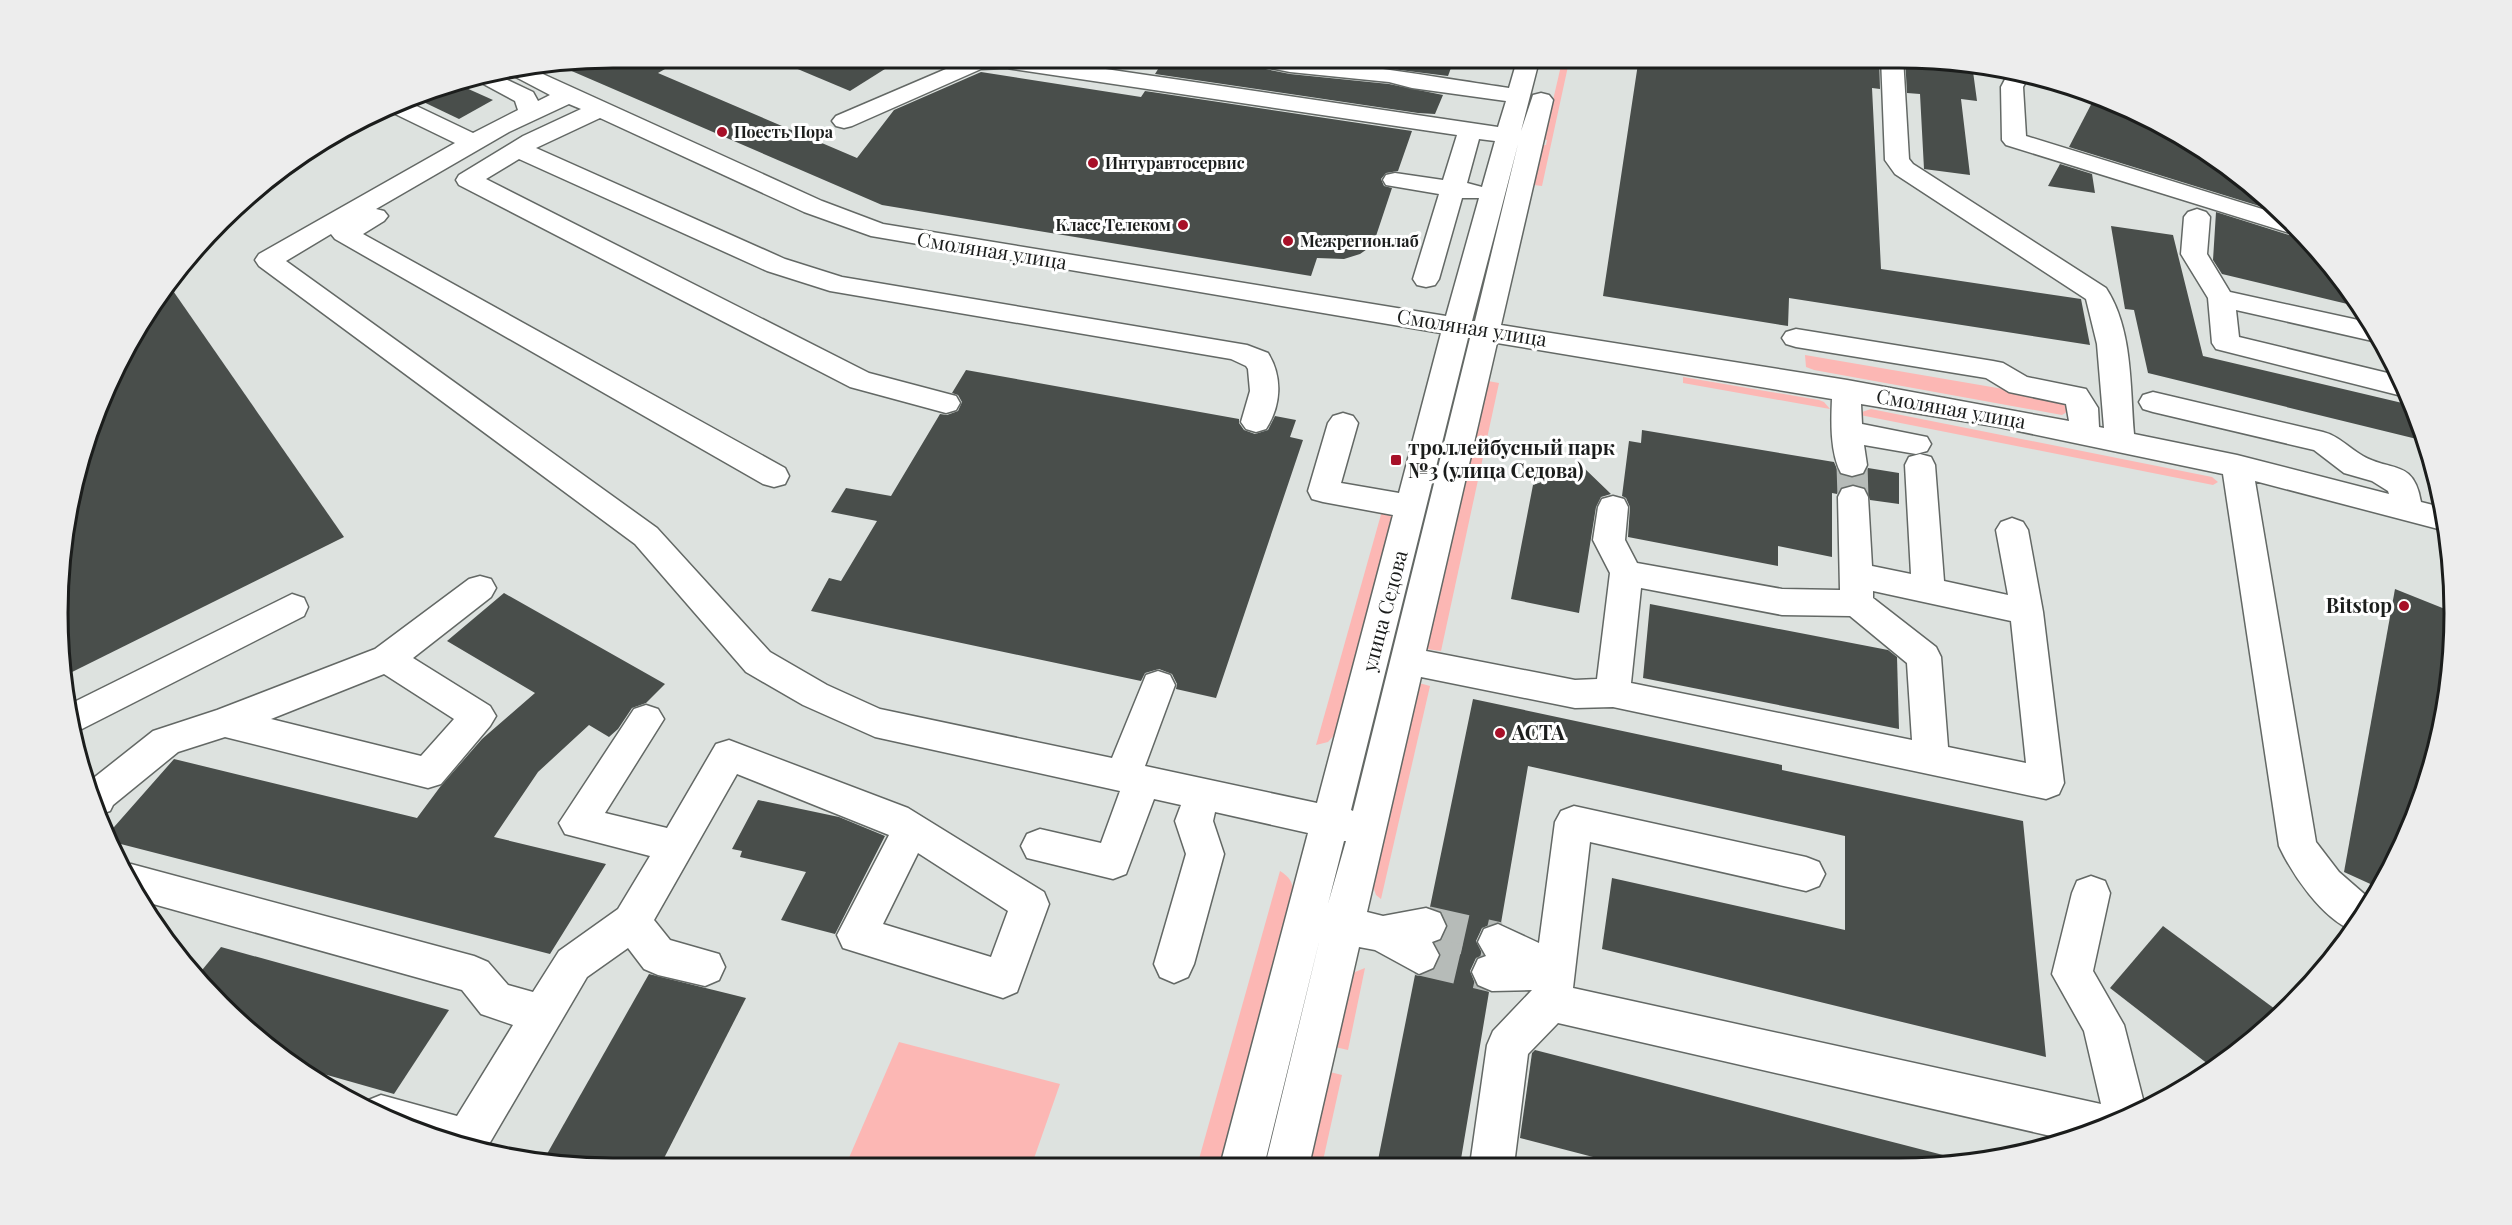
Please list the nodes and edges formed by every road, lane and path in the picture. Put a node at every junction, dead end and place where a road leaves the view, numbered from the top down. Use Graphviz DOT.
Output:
graph roads {
  1 [pos="966,68"];
  2 [pos="1053,68"];
  3 [pos="1320,68"];
  4 [pos="1526,68"];
  5 [pos="1547,68"];
  6 [pos="1893,68"];
  7 [pos="526,75"];
  8 [pos="2015,80"];
  9 [pos="492,81"];
  10 [pos="581,95"];
  11 [pos="1519,96"];
  12 [pos="404,109"];
  13 [pos="531,113"];
  14 [pos="844,121"];
  15 [pos="1470,130"];
  16 [pos="1521,137"];
  17 [pos="474,143"];
  18 [pos="730,144"];
  19 [pos="518,149"];
  20 [pos="707,159"];
  21 [pos="794,172"];
  22 [pos="1395,180"];
  23 [pos="827,186"];
  24 [pos="771,187"];
  25 [pos="1452,189"];
  26 [pos="1493,195"];
  27 [pos="804,202"];
  28 [pos="866,203"];
  29 [pos="2197,217"];
  30 [pos="843,219"];
  31 [pos="2280,222"];
  32 [pos="1197,257"];
  33 [pos="1426,279"];
  34 [pos="1186,283"];
  35 [pos="2220,298"];
  36 [pos="1472,328"];
  37 [pos="2365,330"];
  38 [pos="1796,338"];
  39 [pos="2394,384"];
  40 [pos="1846,390"];
  41 [pos="2153,402"];
  42 [pos="946,403"];
  43 [pos="1256,422"];
  44 [pos="1343,423"];
  45 [pos="1848,432"];
  46 [pos="2085,435"];
  47 [pos="2120,442"];
  48 [pos="2237,466"];
  49 [pos="774,476"];
  50 [pos="1412,507"];
  51 [pos="1613,507"];
  52 [pos="2406,508"];
  53 [pos="2436,517"];
  54 [pos="2012,530"];
  55 [pos="1626,573"];
  56 [pos="480,588"];
  57 [pos="1857,589"];
  58 [pos="1928,590"];
  59 [pos="292,607"];
  60 [pos="2026,612"];
  61 [pos="387,659"];
  62 [pos="1406,661"];
  63 [pos="1158,685"];
  64 [pos="1613,693"];
  65 [pos="78,716"];
  66 [pos="646,719"];
  67 [pos="225,723"];
  68 [pos="1931,760"];
  69 [pos="1132,778"];
  70 [pos="1203,794"];
  71 [pos="99,795"];
  72 [pos="1330,821"];
  73 [pos="911,829"];
  74 [pos="1368,830"];
  75 [pos="675,846"];
  76 [pos="1040,846"];
  77 [pos="1806,874"];
  78 [pos="140,884"];
  79 [pos="2091,893"];
  80 [pos="2355,911"];
  81 [pos="1306,917"];
  82 [pos="632,922"];
  83 [pos="1344,925"];
  84 [pos="1423,940"];
  85 [pos="1495,957"];
  86 [pos="1174,964"];
  87 [pos="705,967"];
  88 [pos="1552,987"];
  89 [pos="543,1015"];
  90 [pos="2124,1109"];
  91 [pos="2090,1123"];
  92 [pos="469,1138"];
  93 [pos="1244,1158"];
  94 [pos="1289,1158"];
  95 [pos="1493,1158"];
  1 -- 14 [label="street"];
  2 -- 15 [label="street"];
  3 -- 11 [label="street"];
  4 -- 11 [label="street, улица Седова"];
  5 -- 16 [label="street, улица Седова"];
  6 -- 47 [label="street"];
  7 -- 10 [label="street, Смоляная улица"];
  8 -- 31 [label="street"];
  9 -- 13 [label="street"];
  10 -- 13 [label="street"];
  10 -- 19 [label="street"];
  10 -- 20 [label="street, Смоляная улица"];
  10 -- 49 [label="street"];
  11 -- 16 [label="street, улица Седова"];
  12 -- 17 [label="street"];
  13 -- 17 [label="street"];
  15 -- 16 [label="street"];
  15 -- 25 [label="street"];
  16 -- 26 [label="street, улица Седова"];
  16 -- 36 [label="street, улица Седова"];
  17 -- 69 [label="street"];
  18 -- 20 [label="street"];
  19 -- 42 [label="street"];
  19 -- 43 [label="street"];
  20 -- 24 [label="street, Смоляная улица"];
  21 -- 24 [label="street"];
  22 -- 25 [label="street"];
  23 -- 27 [label="street"];
  24 -- 27 [label="street, Смоляная улица"];
  25 -- 26 [label="street"];
  25 -- 33 [label="street"];
  26 -- 36 [label="street, улица Седова"];
  27 -- 30 [label="street, Смоляная улица"];
  28 -- 30 [label="street"];
  29 -- 35 [label="street"];
  30 -- 34 [label="street, Смоляная улица"];
  32 -- 34 [label="street"];
  34 -- 36 [label="street, Смоляная улица"];
  35 -- 37 [label="street"];
  35 -- 39 [label="street"];
  36 -- 40 [label="street, Смоляная улица"];
  36 -- 50 [label="street, улица Седова"];
  36 -- 62 [label="street, улица Седова"];
  38 -- 46 [label="street"];
  40 -- 45 [label="street"];
  40 -- 46 [label="street, Смоляная улица"];
  41 -- 52 [label="street"];
  44 -- 50 [label="street"];
  45 -- 57 [label="street"];
  45 -- 58 [label="street"];
  46 -- 47 [label="street, Смоляная улица"];
  47 -- 48 [label="street, Смоляная улица"];
  48 -- 52 [label="street, Смоляная улица"];
  48 -- 80 [label="street"];
  50 -- 72 [label="street, улица Седова"];
  51 -- 55 [label="street"];
  52 -- 53 [label="street, Смоляная улица"];
  54 -- 60 [label="street"];
  55 -- 57 [label="street"];
  55 -- 64 [label="street"];
  56 -- 61 [label="street"];
  57 -- 58 [label="street"];
  57 -- 68 [label="street"];
  58 -- 60 [label="street"];
  59 -- 65 [label="street"];
  60 -- 68 [label="street"];
  61 -- 67 [label="street"];
  61 -- 67 [label="street"];
  62 -- 64 [label="street"];
  62 -- 74 [label="street, улица Седова"];
  63 -- 69 [label="street"];
  64 -- 68 [label="street"];
  66 -- 75 [label="street"];
  67 -- 71 [label="street"];
  69 -- 70 [label="street"];
  69 -- 76 [label="street"];
  70 -- 72 [label="street"];
  70 -- 86 [label="street"];
  72 -- 74 [label="street"];
  72 -- 81 [label="street, улица Седова"];
  73 -- 73 [label="street"];
  73 -- 75 [label="street"];
  74 -- 83 [label="street, улица Седова"];
  75 -- 82 [label="street"];
  77 -- 88 [label="street"];
  78 -- 89 [label="street"];
  79 -- 90 [label="street"];
  81 -- 83 [label="street"];
  81 -- 93 [label="street, улица Седова"];
  82 -- 87 [label="street"];
  82 -- 89 [label="street"];
  83 -- 84 [label="street"];
  83 -- 94 [label="street, улица Седова"];
  85 -- 88 [label="street"];
  88 -- 91 [label="street"];
  88 -- 95 [label="street"];
  89 -- 92 [label="street"];
}
